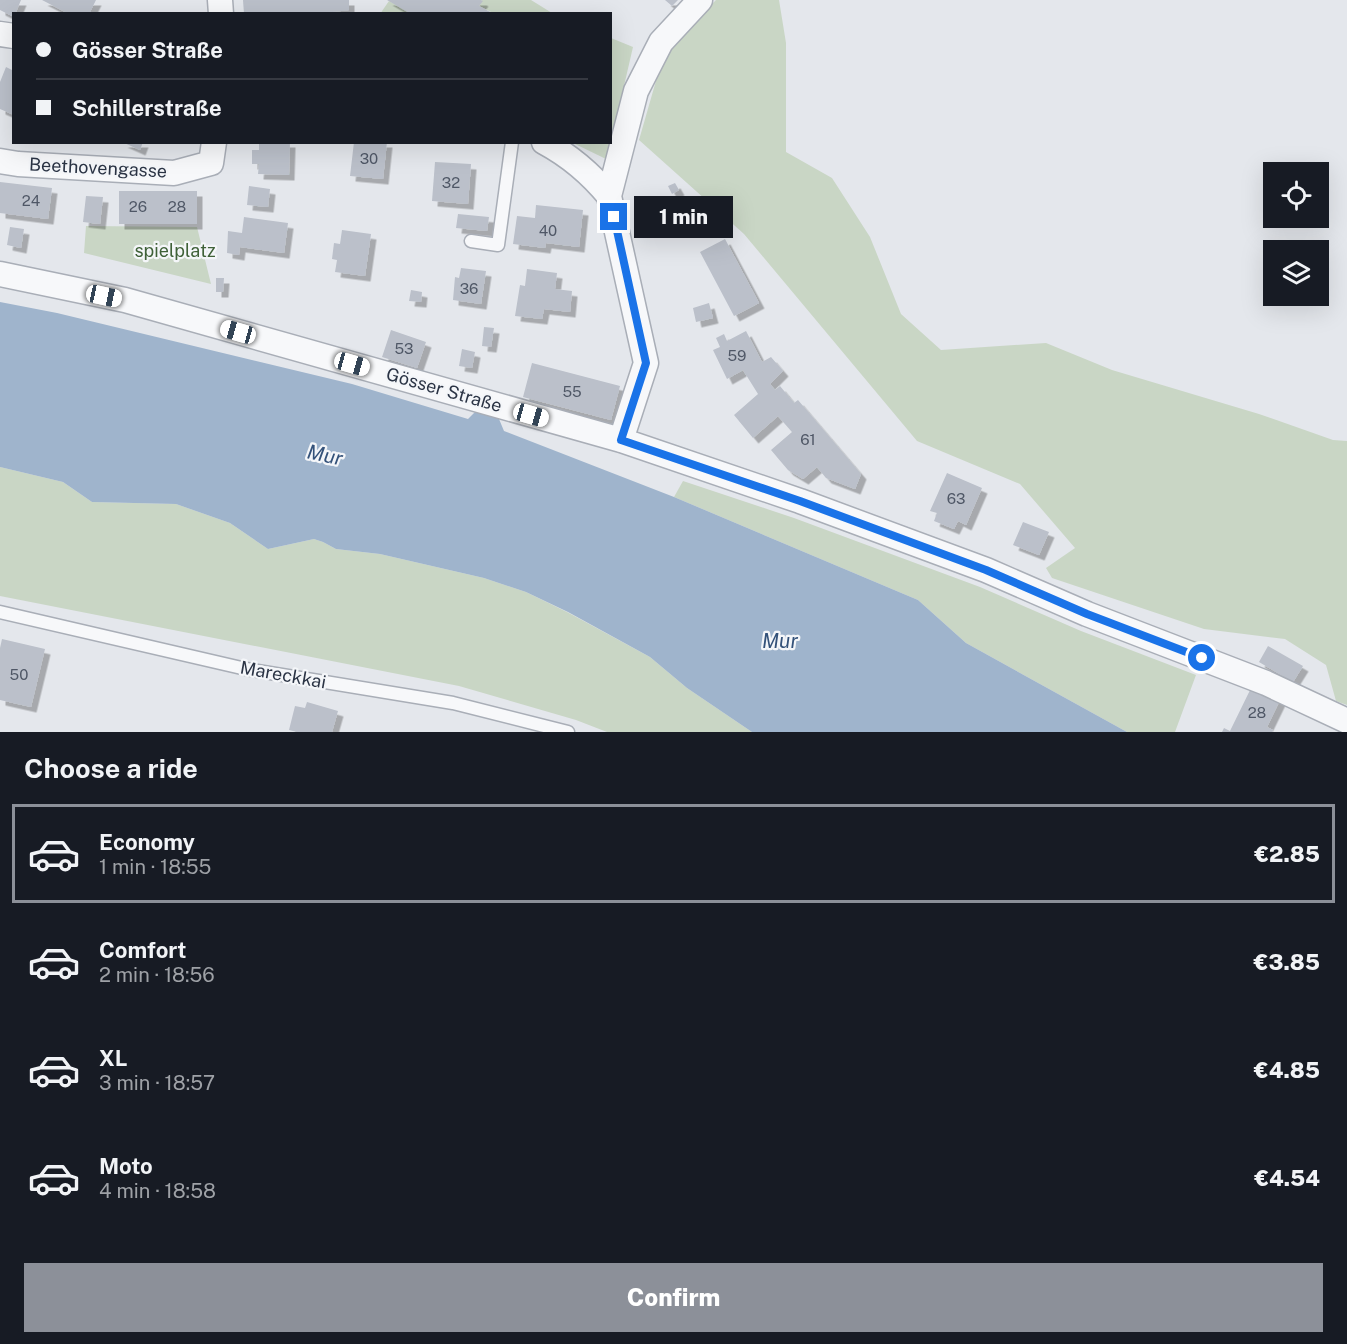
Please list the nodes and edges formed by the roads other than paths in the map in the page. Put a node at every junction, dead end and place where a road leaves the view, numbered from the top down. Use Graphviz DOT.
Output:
graph roads {
  1 [pos="700,0"];
  2 [pos="214,144"];
  3 [pos="512,144"];
  4 [pos="548,144"];
  5 [pos="0,160"];
  6 [pos="609,196"];
  7 [pos="471,241"];
  8 [pos="0,274"];
  9 [pos="621,440"];
  10 [pos="0,612"];
  11 [pos="1347,721"];
  12 [pos="568,732"];
  1 -- 6 [label="street"];
  2 -- 5 [label="street, Beethovengasse"];
  3 -- 7 [label="lane"];
  4 -- 6 [label="street"];
  6 -- 9 [label="street"];
  8 -- 9 [label="street, Gösser Straße"];
  9 -- 11 [label="street, Gösser Straße"];
  10 -- 12 [label="lane, Mareckkai"];
}
